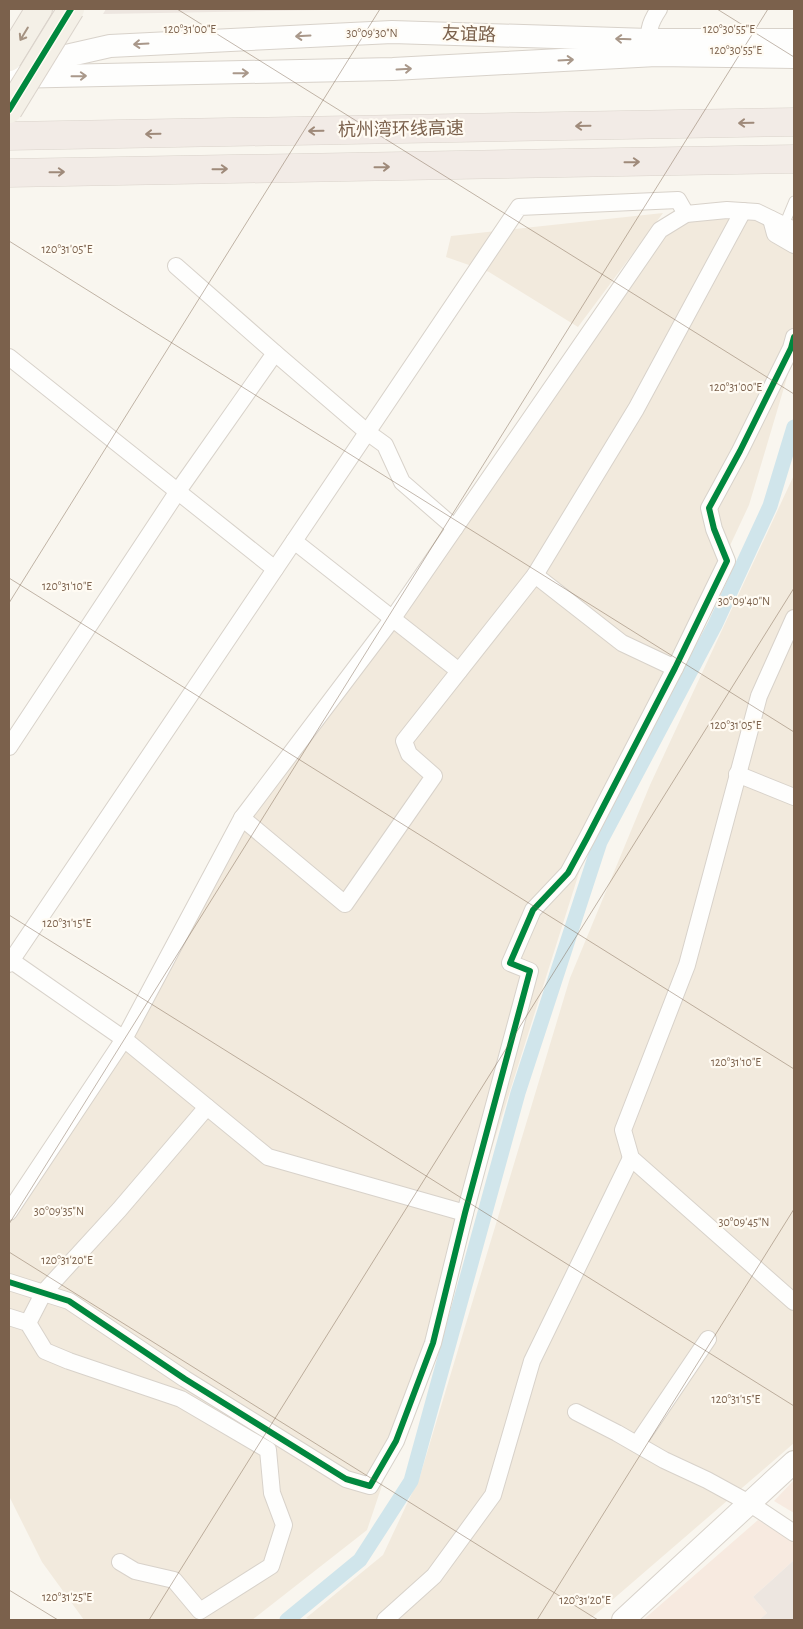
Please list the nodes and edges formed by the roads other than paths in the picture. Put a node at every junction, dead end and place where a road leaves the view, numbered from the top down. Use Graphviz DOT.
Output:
graph roads {
  1 [pos="39,9"];
  2 [pos="71,9"];
  3 [pos="659,9"];
  4 [pos="794,40"];
  5 [pos="653,48"];
  6 [pos="794,57"];
  7 [pos="9,58"];
  8 [pos="19,77"];
  9 [pos="9,110"];
  10 [pos="794,122"];
  11 [pos="9,136"];
  12 [pos="794,159"];
  13 [pos="9,173"];
  14 [pos="794,201"];
  15 [pos="743,211"];
  16 [pos="686,214"];
  17 [pos="783,225"];
  18 [pos="794,245"];
  19 [pos="176,266"];
  20 [pos="794,337"];
  21 [pos="276,353"];
  22 [pos="9,357"];
  23 [pos="367,432"];
  24 [pos="178,491"];
  25 [pos="455,528"];
  26 [pos="294,541"];
  27 [pos="275,569"];
  28 [pos="535,575"];
  29 [pos="393,618"];
  30 [pos="794,618"];
  31 [pos="675,668"];
  32 [pos="458,671"];
  33 [pos="9,746"];
  34 [pos="737,774"];
  35 [pos="794,797"];
  36 [pos="242,818"];
  37 [pos="9,961"];
  38 [pos="124,1039"];
  39 [pos="207,1107"];
  40 [pos="631,1158"];
  41 [pos="9,1212"];
  42 [pos="465,1213"];
  43 [pos="9,1282"];
  44 [pos="794,1302"];
  45 [pos="36,1308"];
  46 [pos="9,1317"];
  47 [pos="708,1339"];
  48 [pos="576,1412"];
  49 [pos="637,1444"];
  50 [pos="794,1462"];
  51 [pos="750,1503"];
  52 [pos="794,1533"];
  53 [pos="120,1562"];
  54 [pos="385,1620"];
  55 [pos="622,1620"];
  1 -- 7 [label="main road, one-way"];
  2 -- 8 [label="main road"];
  2 -- 9 [label="main road, bridge"];
  3 -- 5 [label="street"];
  4 -- 5 [label="main road, 友谊路"];
  5 -- 6 [label="main road, 友谊路"];
  8 -- 5 [label="main road, 友谊路, one-way"];
  5 -- 8 [label="main road, 友谊路, one-way"];
  10 -- 11 [label="highway, 杭州湾环线高速, one-way"];
  13 -- 12 [label="highway, one-way"];
  14 -- 17 [label="lane"];
  15 -- 16 [label="street"];
  15 -- 17 [label="street"];
  15 -- 28 [label="street"];
  16 -- 23 [label="street"];
  16 -- 25 [label="street"];
  17 -- 18 [label="street"];
  19 -- 21 [label="street"];
  20 -- 31 [label="street"];
  21 -- 23 [label="street"];
  21 -- 24 [label="street"];
  22 -- 24 [label="street"];
  23 -- 25 [label="street"];
  23 -- 26 [label="street"];
  24 -- 27 [label="street"];
  24 -- 33 [label="street"];
  25 -- 29 [label="street"];
  26 -- 27 [label="street"];
  26 -- 29 [label="street"];
  27 -- 37 [label="street"];
  28 -- 31 [label="street"];
  28 -- 32 [label="street"];
  29 -- 32 [label="street"];
  29 -- 36 [label="street"];
  30 -- 34 [label="street"];
  31 -- 42 [label="street"];
  32 -- 36 [label="street"];
  34 -- 35 [label="street"];
  34 -- 40 [label="street"];
  36 -- 38 [label="street"];
  37 -- 38 [label="street"];
  38 -- 39 [label="street"];
  38 -- 41 [label="street"];
  39 -- 42 [label="street"];
  39 -- 45 [label="street"];
  40 -- 44 [label="street"];
  40 -- 54 [label="street"];
  42 -- 45 [label="street"];
  43 -- 45 [label="street"];
  45 -- 46 [label="street"];
  45 -- 53 [label="street"];
  47 -- 49 [label="street"];
  48 -- 49 [label="street"];
  49 -- 51 [label="street"];
  50 -- 51 [label="main road"];
  51 -- 52 [label="street"];
  51 -- 55 [label="main road"];
}
